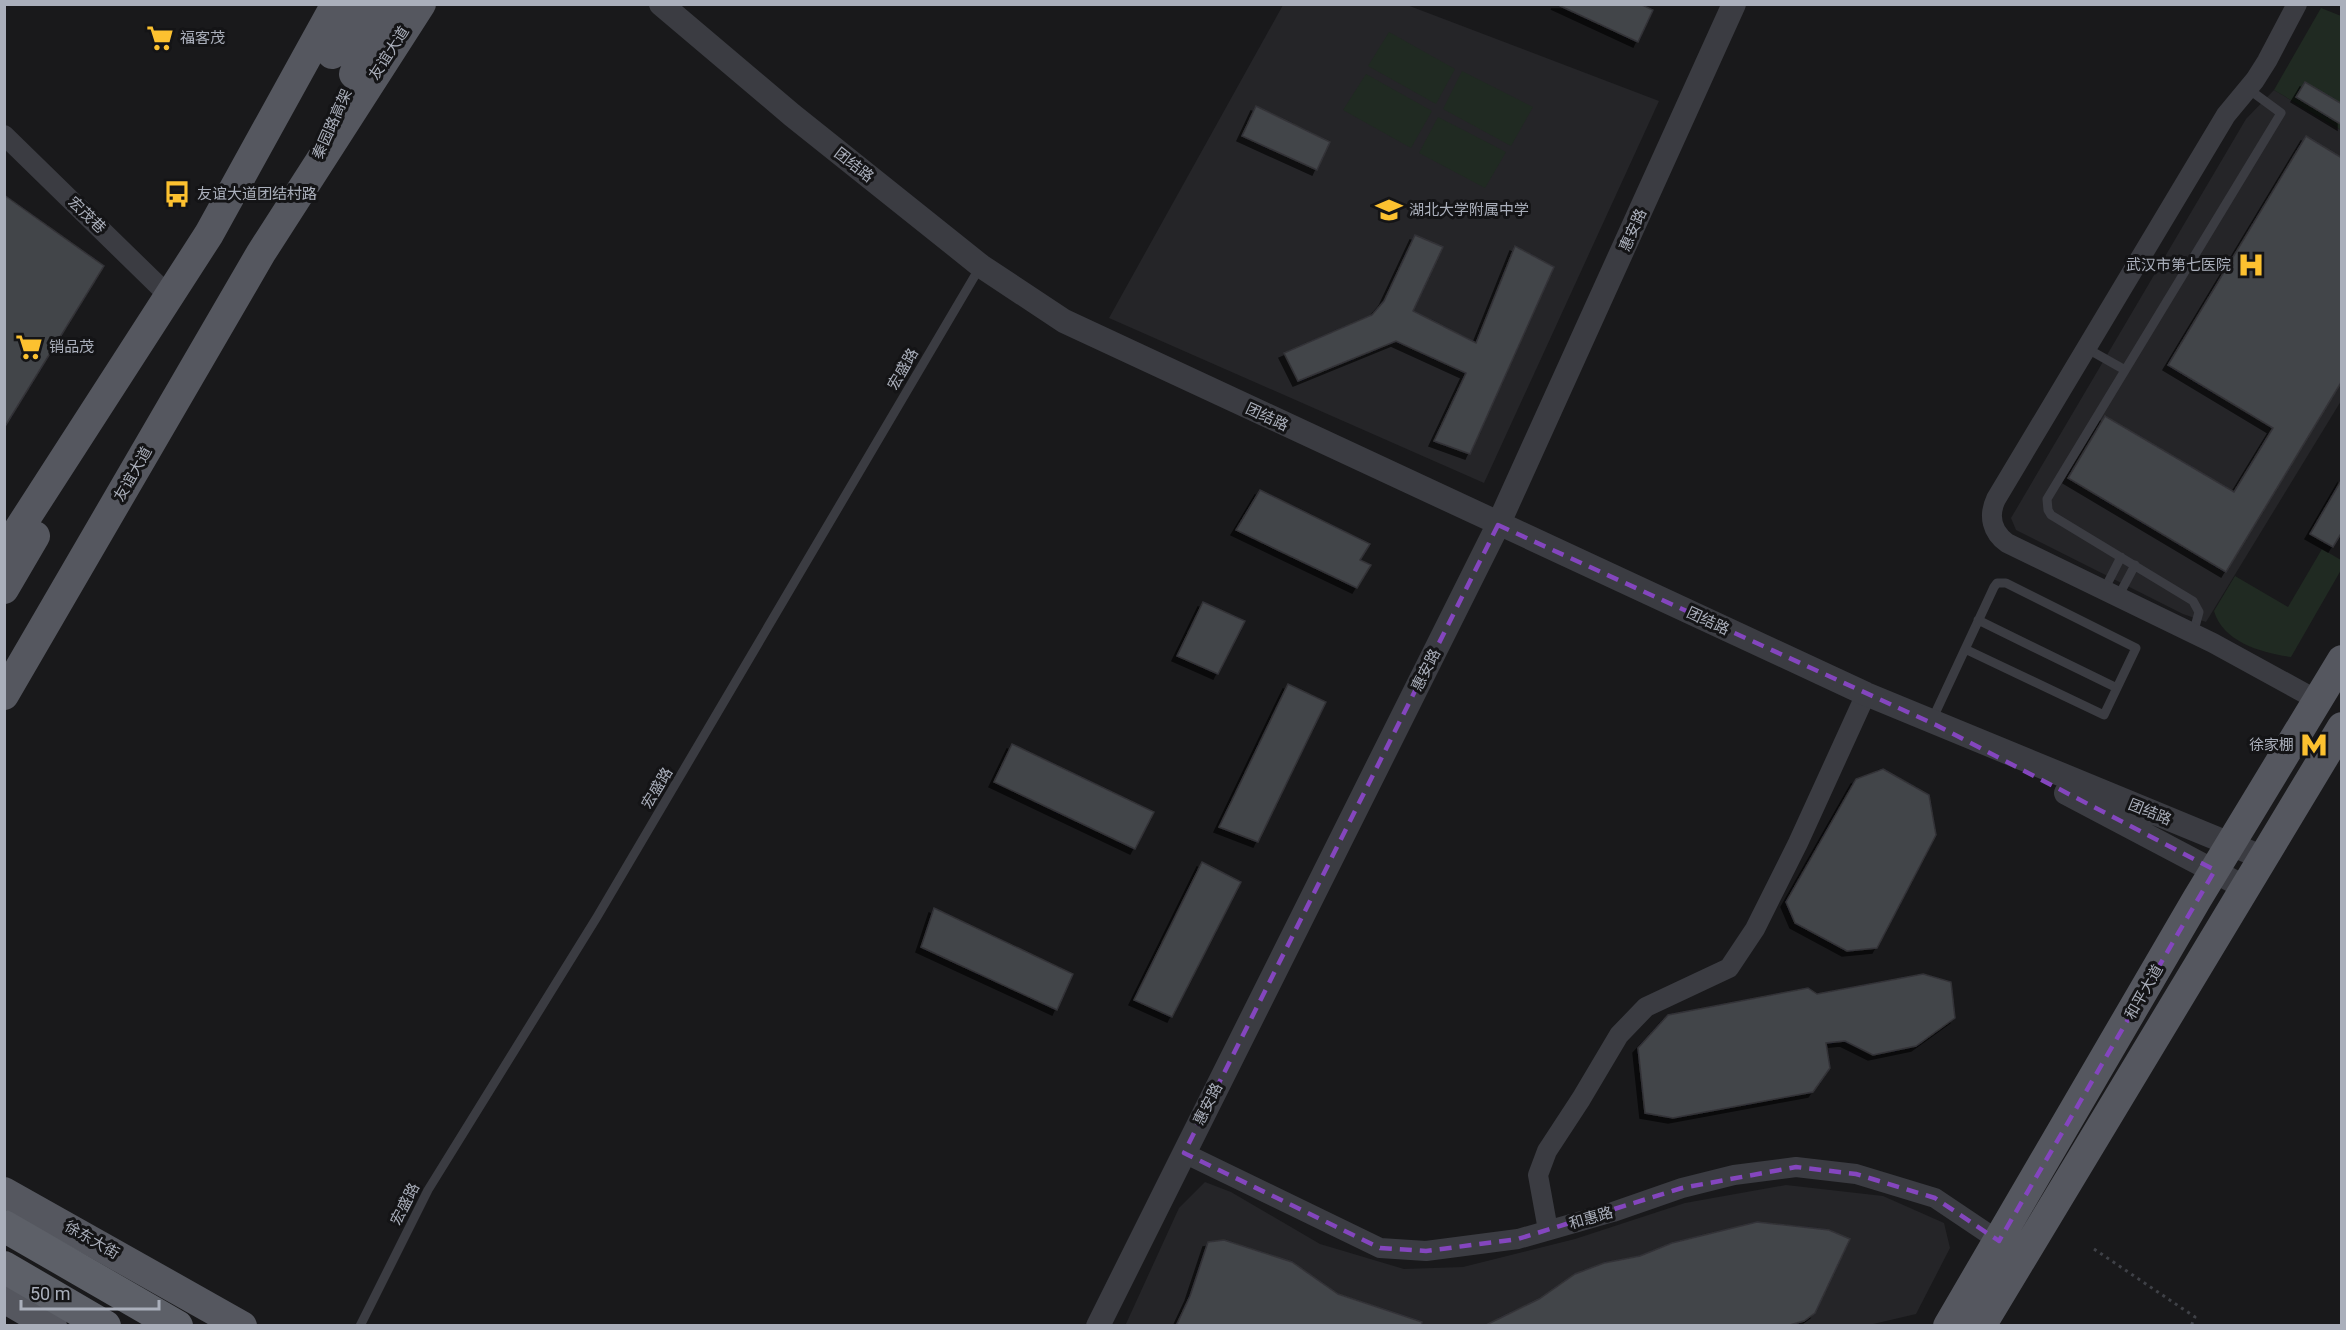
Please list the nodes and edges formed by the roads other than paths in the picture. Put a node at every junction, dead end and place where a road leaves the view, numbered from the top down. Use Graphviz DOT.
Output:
graph roads {
  1 [pos="336,4"];
  2 [pos="361,4"];
  3 [pos="392,4"];
  4 [pos="421,4"];
  5 [pos="661,4"];
  6 [pos="1734,4"];
  7 [pos="2297,4"];
  8 [pos="2247,88"];
  9 [pos="4,135"];
  10 [pos="257,147"];
  11 [pos="307,181"];
  12 [pos="208,234"];
  13 [pos="261,253"];
  14 [pos="981,266"];
  15 [pos="169,296"];
  16 [pos="2086,348"];
  17 [pos="2125,370"];
  18 [pos="1498,525"];
  19 [pos="4,552"];
  20 [pos="2121,557"];
  21 [pos="2135,565"];
  22 [pos="4,589"];
  23 [pos="2111,593"];
  24 [pos="1978,620"];
  25 [pos="2193,634"];
  26 [pos="1965,649"];
  27 [pos="2342,660"];
  28 [pos="4,665"];
  29 [pos="2117,688"];
  30 [pos="1866,694"];
  31 [pos="4,695"];
  32 [pos="2317,700"];
  33 [pos="1934,724"];
  34 [pos="2342,727"];
  35 [pos="2231,843"];
  36 [pos="2264,858"];
  37 [pos="2215,870"];
  38 [pos="2246,888"];
  39 [pos="1184,1153"];
  40 [pos="4,1192"];
  41 [pos="4,1226"];
  42 [pos="1548,1230"];
  43 [pos="1999,1241"];
  44 [pos="4,1267"];
  45 [pos="4,1298"];
  46 [pos="52,1326"];
  47 [pos="105,1326"];
  48 [pos="177,1326"];
  49 [pos="242,1326"];
  50 [pos="360,1326"];
  51 [pos="1098,1326"];
  52 [pos="1948,1326"];
  53 [pos="1981,1326"];
  1 -- 10 [label="main road"];
  2 -- 10 [label="main road, 秦园路高架"];
  3 -- 11 [label="main road, 秦园路高架"];
  4 -- 11 [label="main road, 友谊大道"];
  5 -- 14 [label="street, 团结路"];
  6 -- 18 [label="street, 惠安路"];
  7 -- 8 [label="street"];
  8 -- 16 [label="street"];
  8 -- 17 [label="lane"];
  9 -- 15 [label="street, 宏茂巷"];
  10 -- 12 [label="main road"];
  11 -- 13 [label="main road, 友谊大道"];
  12 -- 15 [label="main road"];
  12 -- 22 [label="main road"];
  13 -- 28 [label="main road, 友谊大道"];
  13 -- 31 [label="main road, 友谊大道"];
  14 -- 18 [label="street, 团结路"];
  14 -- 50 [label="lane, 宏盛路"];
  15 -- 19 [label="main road"];
  16 -- 17 [label="lane"];
  16 -- 23 [label="street"];
  17 -- 20 [label="lane"];
  18 -- 30 [label="street, 团结路"];
  18 -- 39 [label="street, 惠安路"];
  20 -- 21 [label="lane"];
  20 -- 23 [label="lane"];
  21 -- 23 [label="lane"];
  21 -- 25 [label="lane"];
  23 -- 25 [label="street"];
  24 -- 26 [label="lane"];
  24 -- 29 [label="lane"];
  24 -- 29 [label="lane"];
  25 -- 32 [label="street"];
  26 -- 29 [label="lane"];
  26 -- 33 [label="lane"];
  27 -- 32 [label="main road, 和平大道"];
  30 -- 33 [label="street, 团结路"];
  30 -- 42 [label="street"];
  32 -- 35 [label="main road, 和平大道"];
  33 -- 35 [label="street, 团结路"];
  33 -- 37 [label="street, 团结路"];
  34 -- 36 [label="main road"];
  35 -- 36 [label="street, 团结路"];
  35 -- 37 [label="main road, 和平大道"];
  36 -- 38 [label="main road"];
  37 -- 38 [label="street, 团结路"];
  37 -- 43 [label="main road, 和平大道"];
  38 -- 53 [label="main road"];
  39 -- 42 [label="street, 和惠路"];
  39 -- 51 [label="street, 惠安路"];
  40 -- 49 [label="main road, 徐东大街"];
  41 -- 48 [label="highway"];
  42 -- 43 [label="street, 和惠路"];
  43 -- 52 [label="main road, 和平大道"];
  44 -- 47 [label="highway"];
  45 -- 46 [label="main road"];
}
